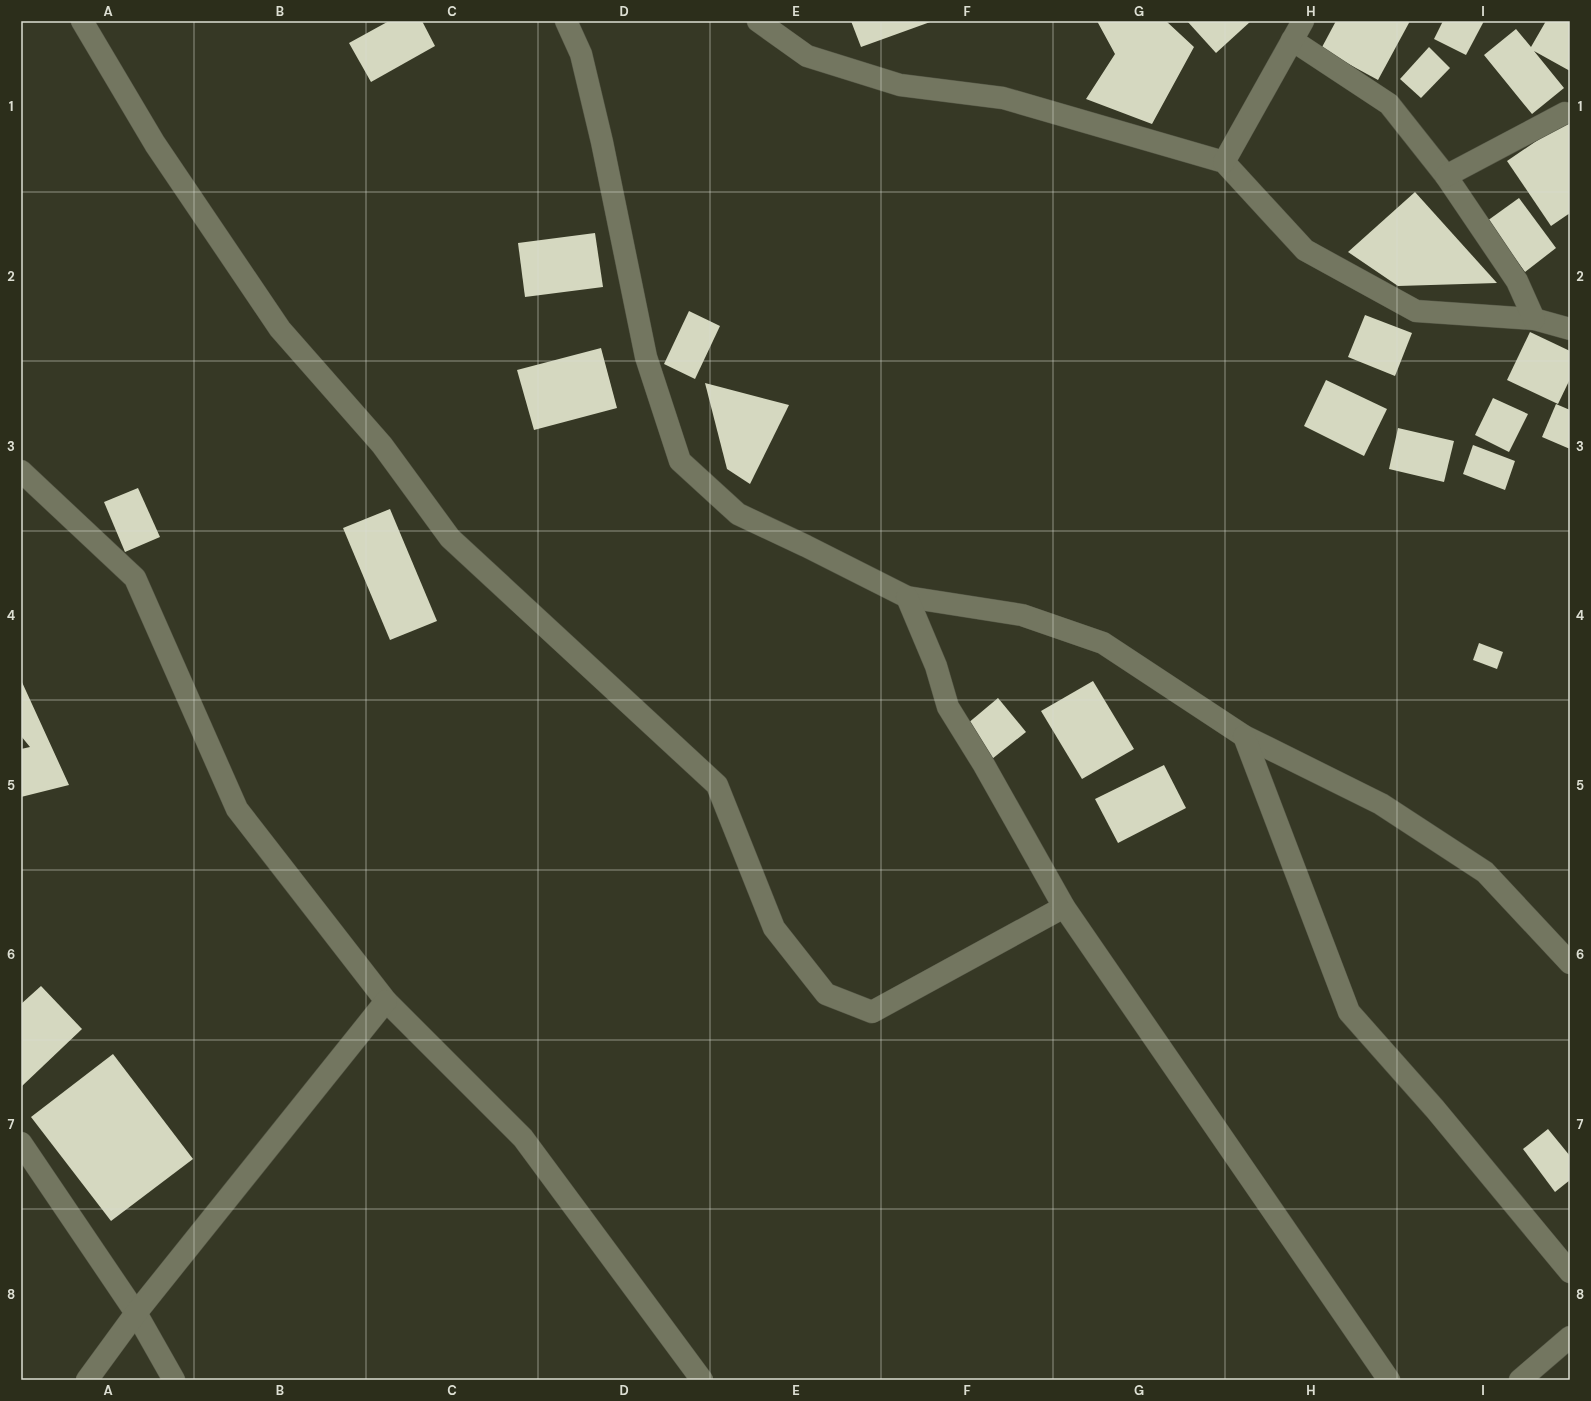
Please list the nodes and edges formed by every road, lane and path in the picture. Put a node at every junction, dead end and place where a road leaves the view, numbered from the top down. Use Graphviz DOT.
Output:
graph roads {
  1 [pos="82,21"];
  2 [pos="566,21"];
  3 [pos="758,21"];
  4 [pos="1303,21"];
  5 [pos="1292,40"];
  6 [pos="1565,113"];
  7 [pos="1224,162"];
  8 [pos="1446,176"];
  9 [pos="1534,320"];
  10 [pos="1570,329"];
  11 [pos="21,471"];
  12 [pos="907,597"];
  13 [pos="1244,736"];
  14 [pos="1064,907"];
  15 [pos="1570,963"];
  16 [pos="386,1001"];
  17 [pos="21,1143"];
  18 [pos="1570,1272"];
  19 [pos="136,1313"];
  20 [pos="1570,1337"];
  21 [pos="87,1380"];
  22 [pos="174,1380"];
  23 [pos="702,1380"];
  24 [pos="1389,1380"];
  25 [pos="1520,1380"];
  1 -- 14 [label="street"];
  2 -- 12 [label="street"];
  3 -- 7 [label="street"];
  4 -- 5 [label="street"];
  5 -- 7 [label="street"];
  5 -- 8 [label="street"];
  6 -- 8 [label="street"];
  7 -- 9 [label="street"];
  8 -- 9 [label="street"];
  9 -- 10 [label="street"];
  11 -- 16 [label="street"];
  12 -- 13 [label="street"];
  12 -- 14 [label="street"];
  13 -- 15 [label="street"];
  13 -- 18 [label="street"];
  14 -- 24 [label="street"];
  16 -- 19 [label="street"];
  16 -- 23 [label="street"];
  17 -- 19 [label="street"];
  19 -- 21 [label="street"];
  19 -- 22 [label="street"];
  20 -- 25 [label="street"];
}
